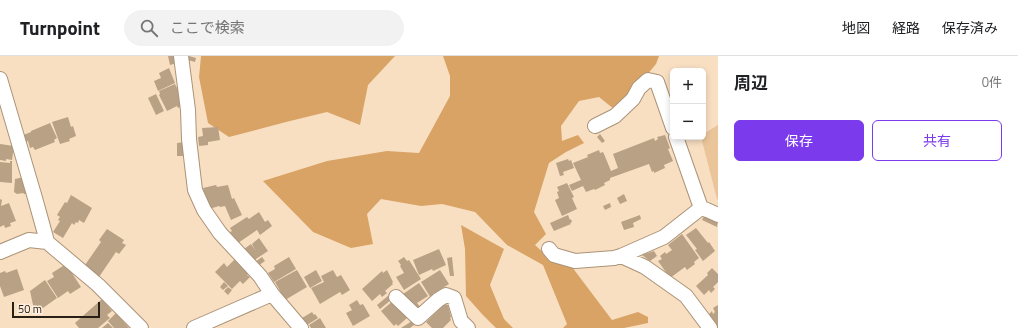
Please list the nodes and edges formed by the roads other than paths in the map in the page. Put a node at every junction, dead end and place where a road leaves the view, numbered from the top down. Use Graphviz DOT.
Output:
graph roads {
  1 [pos="181,56"];
  2 [pos="0,79"];
  3 [pos="670,119"];
  4 [pos="595,126"];
  5 [pos="677,140"];
  6 [pos="701,208"];
  7 [pos="718,215"];
  8 [pos="47,242"];
  9 [pos="549,249"];
  10 [pos="0,252"];
  11 [pos="621,256"];
  12 [pos="272,294"];
  13 [pos="396,297"];
  14 [pos="141,328"];
  15 [pos="194,328"];
  16 [pos="301,328"];
  17 [pos="468,328"];
  18 [pos="710,328"];
  1 -- 12 [label="street"];
  2 -- 8 [label="street"];
  3 -- 4 [label="street"];
  5 -- 6 [label="street"];
  6 -- 7 [label="street"];
  6 -- 11 [label="street"];
  8 -- 10 [label="street"];
  8 -- 14 [label="street"];
  9 -- 11 [label="street"];
  11 -- 18 [label="street"];
  12 -- 15 [label="street"];
  12 -- 16 [label="street"];
  13 -- 17 [label="street"];
}
